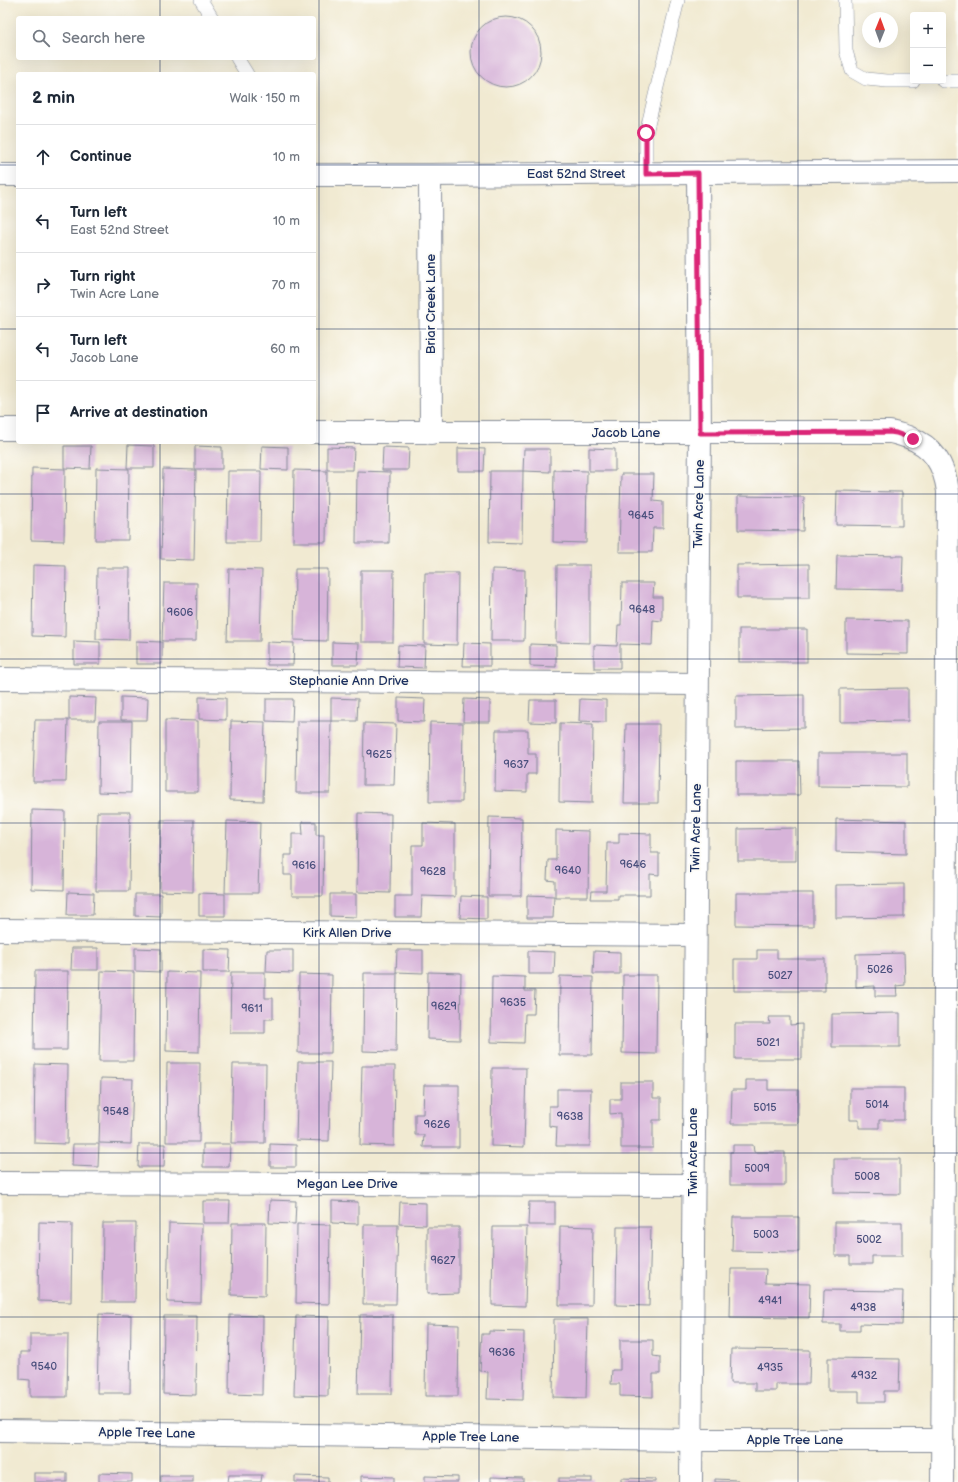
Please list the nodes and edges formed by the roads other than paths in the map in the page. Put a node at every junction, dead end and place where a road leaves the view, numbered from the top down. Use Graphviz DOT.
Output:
graph roads {
  1 [pos="201,0"];
  2 [pos="678,0"];
  3 [pos="845,0"];
  4 [pos="211,16"];
  5 [pos="238,60"];
  6 [pos="246,72"];
  7 [pos="910,81"];
  8 [pos="946,81"];
  9 [pos="958,81"];
  10 [pos="958,171"];
  11 [pos="698,173"];
  12 [pos="646,174"];
  13 [pos="0,175"];
  14 [pos="16,175"];
  15 [pos="316,175"];
  16 [pos="430,176"];
  17 [pos="0,429"];
  18 [pos="16,429"];
  19 [pos="316,432"];
  20 [pos="431,433"];
  21 [pos="700,433"];
  22 [pos="0,679"];
  23 [pos="697,684"];
  24 [pos="0,930"];
  25 [pos="695,935"];
  26 [pos="0,1183"];
  27 [pos="693,1185"];
  28 [pos="0,1431"];
  29 [pos="691,1440"];
  30 [pos="942,1440"];
  31 [pos="691,1482"];
  32 [pos="942,1482"];
  1 -- 4 [label="lane"];
  2 -- 12 [label="lane"];
  3 -- 7 [label="lane"];
  5 -- 6 [label="lane"];
  8 -- 9 [label="lane"];
  10 -- 11 [label="street, East 52nd Street"];
  11 -- 12 [label="street, East 52nd Street"];
  11 -- 21 [label="street, Twin Acre Lane"];
  12 -- 16 [label="street, East 52nd Street"];
  13 -- 14 [label="street"];
  15 -- 16 [label="street, East 52nd Street"];
  16 -- 20 [label="street, Briar Creek Lane"];
  17 -- 18 [label="street"];
  19 -- 20 [label="street, Jacob Lane"];
  20 -- 21 [label="street, Jacob Lane"];
  21 -- 23 [label="street, Twin Acre Lane"];
  21 -- 30 [label="street, Jacob Lane"];
  22 -- 23 [label="street, Stephanie Ann Drive"];
  23 -- 25 [label="street, Twin Acre Lane"];
  24 -- 25 [label="street, Kirk Allen Drive"];
  25 -- 27 [label="street, Twin Acre Lane"];
  26 -- 27 [label="street, Megan Lee Drive"];
  27 -- 29 [label="street, Twin Acre Lane"];
  28 -- 29 [label="street, Apple Tree Lane"];
  29 -- 30 [label="street, Apple Tree Lane"];
  29 -- 31 [label="street, Twin Acre Lane"];
  30 -- 32 [label="street, Jacob Lane"];
}
